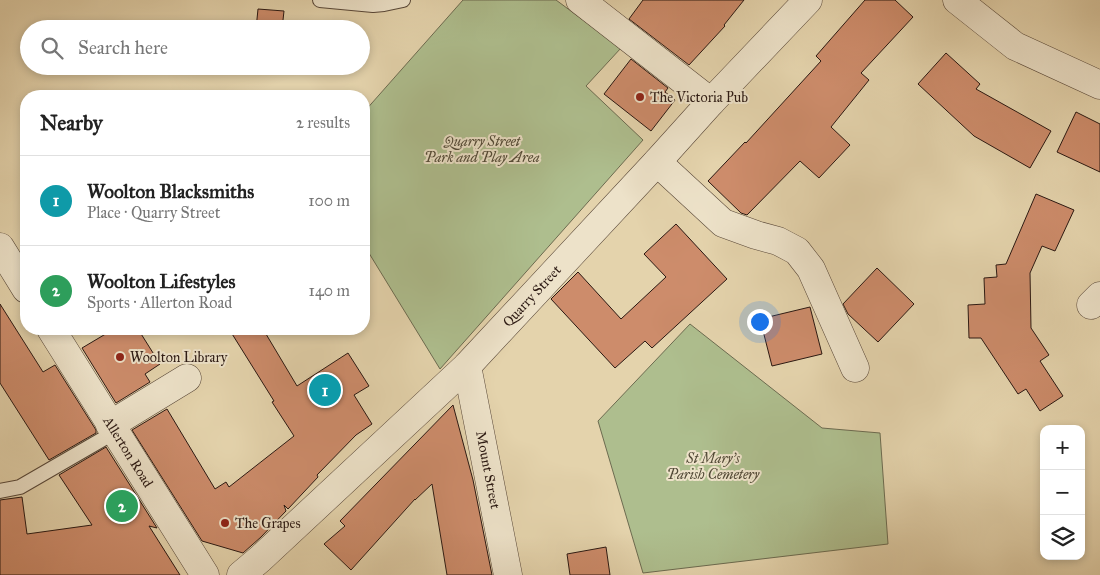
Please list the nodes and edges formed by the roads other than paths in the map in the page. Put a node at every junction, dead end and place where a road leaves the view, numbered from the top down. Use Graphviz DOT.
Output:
graph roads {
  1 [pos="320,0"];
  2 [pos="403,0"];
  3 [pos="580,0"];
  4 [pos="808,0"];
  5 [pos="957,0"];
  6 [pos="1100,85"];
  7 [pos="711,102"];
  8 [pos="657,162"];
  9 [pos="0,247"];
  10 [pos="20,280"];
  11 [pos="55,335"];
  12 [pos="468,366"];
  13 [pos="855,368"];
  14 [pos="188,378"];
  15 [pos="113,428"];
  16 [pos="0,491"];
  17 [pos="205,575"];
  18 [pos="241,575"];
  19 [pos="508,575"];
  1 -- 2 [label="lane"];
  3 -- 7 [label="street"];
  4 -- 7 [label="street, Quarry Street"];
  5 -- 6 [label="street"];
  7 -- 8 [label="street, Quarry Street"];
  8 -- 12 [label="street, Quarry Street"];
  8 -- 13 [label="street"];
  9 -- 10 [label="street"];
  11 -- 15 [label="street, Allerton Road"];
  12 -- 18 [label="street, Quarry Street"];
  12 -- 19 [label="street, Mount Street"];
  14 -- 15 [label="street"];
  15 -- 16 [label="lane"];
  15 -- 17 [label="street, Allerton Road"];
}
